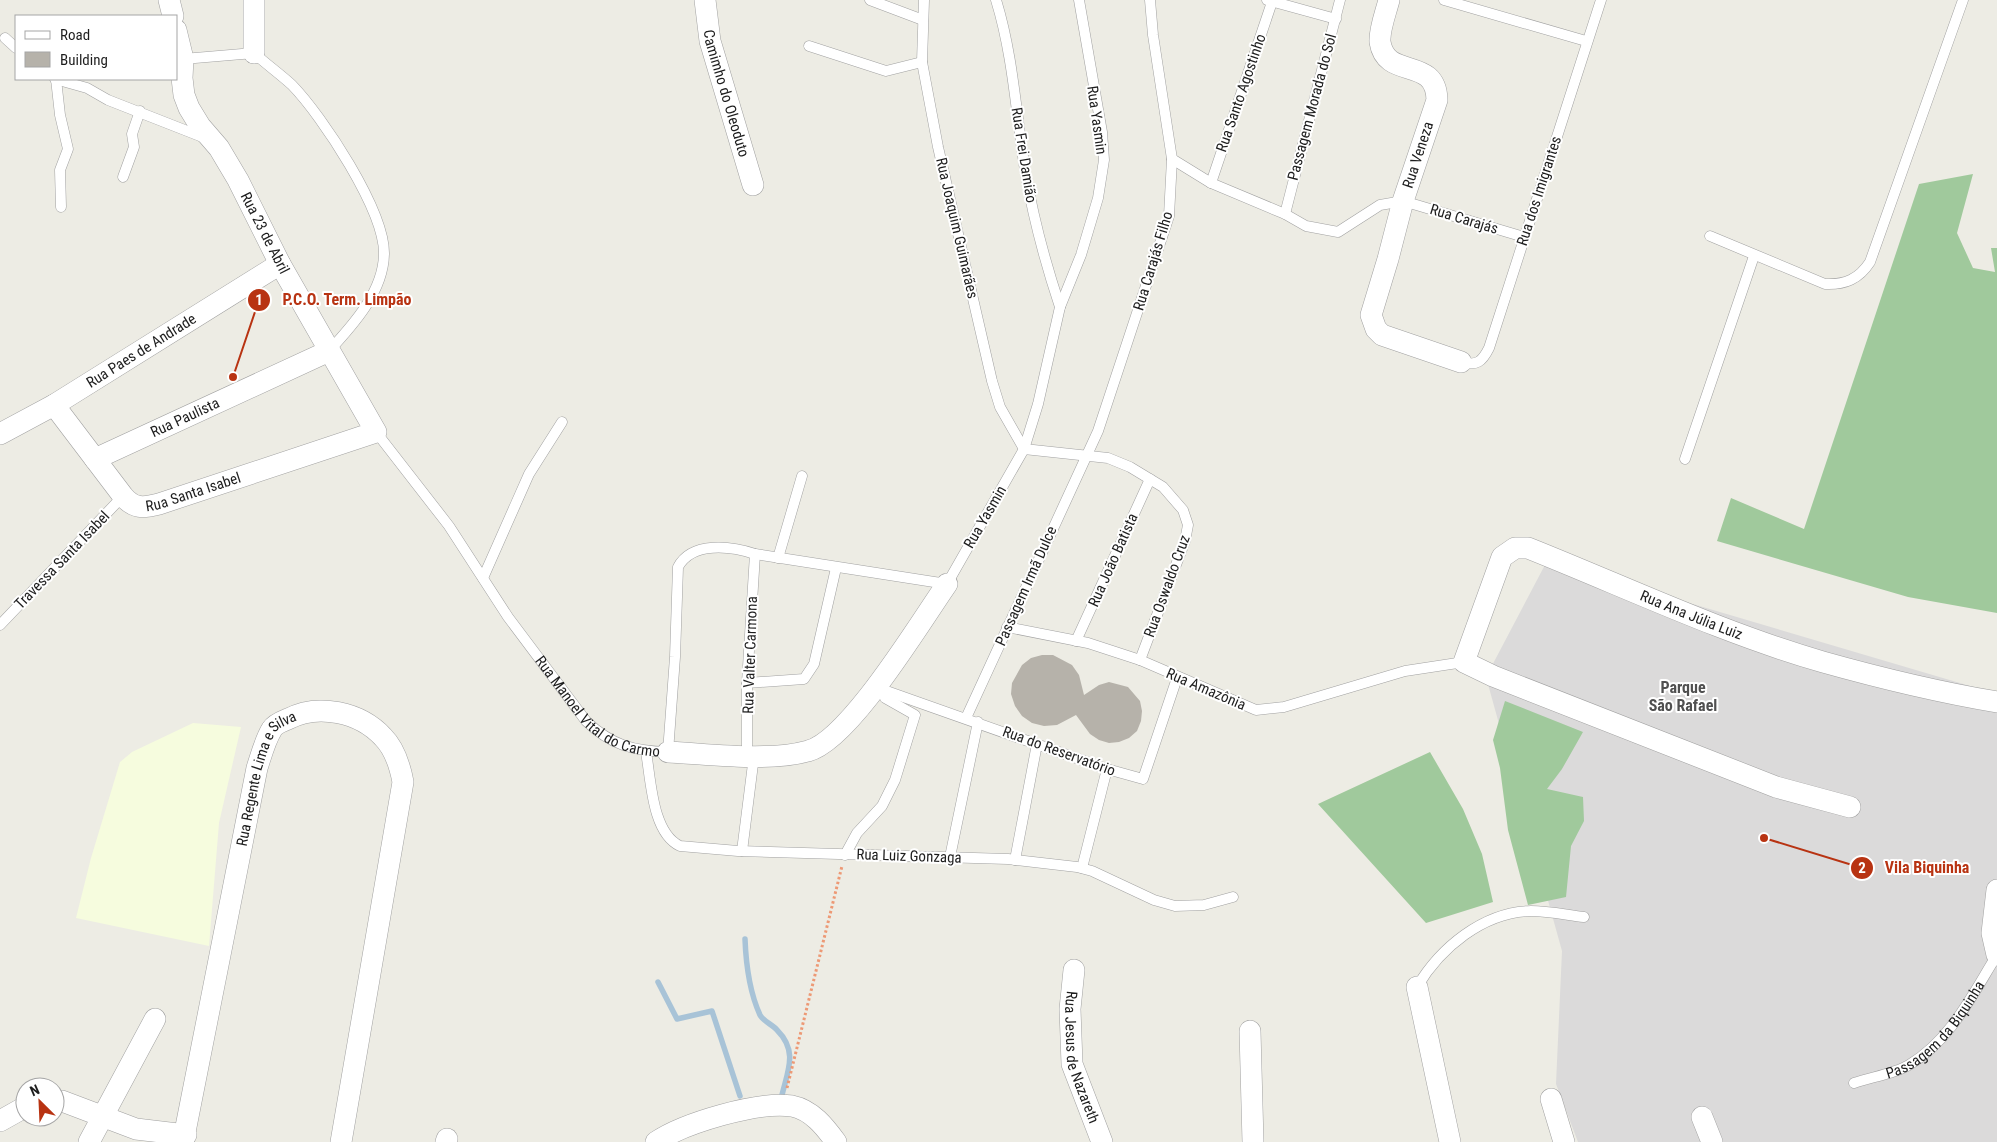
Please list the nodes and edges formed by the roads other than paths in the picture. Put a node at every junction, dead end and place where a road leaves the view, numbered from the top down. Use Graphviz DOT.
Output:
graph roads {
  1 [pos="168,0"];
  2 [pos="254,0"];
  3 [pos="704,0"];
  4 [pos="870,0"];
  5 [pos="924,0"];
  6 [pos="996,0"];
  7 [pos="1079,0"];
  8 [pos="1150,0"];
  9 [pos="1340,0"];
  10 [pos="1389,0"];
  11 [pos="1444,0"];
  12 [pos="1600,0"];
  13 [pos="1963,0"];
  14 [pos="1269,1"];
  15 [pos="173,15"];
  16 [pos="1336,19"];
  17 [pos="923,20"];
  18 [pos="5,38"];
  19 [pos="178,38"];
  20 [pos="1586,41"];
  21 [pos="809,46"];
  22 [pos="15,47"];
  23 [pos="254,53"];
  24 [pos="183,59"];
  25 [pos="922,62"];
  26 [pos="55,80"];
  27 [pos="59,80"];
  28 [pos="140,112"];
  29 [pos="214,142"];
  30 [pos="1172,159"];
  31 [pos="123,177"];
  32 [pos="1211,183"];
  33 [pos="753,185"];
  34 [pos="1403,201"];
  35 [pos="61,207"];
  36 [pos="1285,214"];
  37 [pos="1710,236"];
  38 [pos="1524,237"];
  39 [pos="1754,256"];
  40 [pos="280,264"];
  41 [pos="1060,307"];
  42 [pos="329,351"];
  43 [pos="1461,362"];
  44 [pos="54,405"];
  45 [pos="562,422"];
  46 [pos="376,432"];
  47 [pos="0,434"];
  48 [pos="1024,449"];
  49 [pos="1086,454"];
  50 [pos="95,459"];
  51 [pos="1685,459"];
  52 [pos="802,476"];
  53 [pos="1150,479"];
  54 [pos="123,496"];
  55 [pos="755,554"];
  56 [pos="778,558"];
  57 [pos="836,568"];
  58 [pos="484,578"];
  59 [pos="947,584"];
  60 [pos="0,625"];
  61 [pos="1007,627"];
  62 [pos="1076,641"];
  63 [pos="1140,660"];
  64 [pos="1464,662"];
  65 [pos="1177,678"];
  66 [pos="747,683"];
  67 [pos="881,689"];
  68 [pos="1997,702"];
  69 [pos="966,718"];
  70 [pos="978,722"];
  71 [pos="1037,744"];
  72 [pos="646,752"];
  73 [pos="668,752"];
  74 [pos="751,756"];
  75 [pos="1107,770"];
  76 [pos="1850,807"];
  77 [pos="742,852"];
  78 [pos="845,854"];
  79 [pos="950,858"];
  80 [pos="1015,860"];
  81 [pos="1082,868"];
  82 [pos="1997,890"];
  83 [pos="1233,897"];
  84 [pos="1584,917"];
  85 [pos="1997,955"];
  86 [pos="1074,970"];
  87 [pos="1417,987"];
  88 [pos="155,1019"];
  89 [pos="1250,1031"];
  90 [pos="1854,1083"];
  91 [pos="1551,1099"];
  92 [pos="65,1102"];
  93 [pos="15,1113"];
  94 [pos="102,1115"];
  95 [pos="1702,1117"];
  96 [pos="0,1121"];
  97 [pos="141,1136"];
  98 [pos="185,1138"];
  99 [pos="89,1142"];
  100 [pos="341,1142"];
  101 [pos="656,1142"];
  102 [pos="836,1142"];
  103 [pos="1102,1142"];
  104 [pos="1253,1142"];
  105 [pos="1450,1142"];
  106 [pos="1564,1142"];
  107 [pos="1712,1142"];
  1 -- 15 [label="street"];
  2 -- 23 [label="street"];
  3 -- 33 [label="street, Camimho do Oleoduto"];
  4 -- 17 [label="lane"];
  5 -- 17 [label="lane, Rua Joaquim Guimarães"];
  6 -- 41 [label="lane, Rua Frei Damião"];
  7 -- 41 [label="lane, Rua Yasmin"];
  8 -- 30 [label="lane, Rua Carajás Filho"];
  9 -- 16 [label="lane, Passagem Morada do Sol"];
  10 -- 34 [label="street, Rua Veneza"];
  11 -- 20 [label="lane"];
  12 -- 20 [label="lane, Rua dos Imigrantes"];
  13 -- 39 [label="lane"];
  14 -- 16 [label="lane"];
  14 -- 32 [label="lane, Rua Santo Agostinho"];
  16 -- 36 [label="lane, Passagem Morada do Sol"];
  17 -- 25 [label="lane, Rua Joaquim Guimarães"];
  18 -- 22 [label="lane"];
  19 -- 24 [label="street, Rua 23 de Abril"];
  20 -- 38 [label="lane, Rua dos Imigrantes"];
  21 -- 25 [label="lane"];
  23 -- 24 [label="lane"];
  23 -- 42 [label="lane"];
  24 -- 29 [label="street, Rua 23 de Abril"];
  25 -- 48 [label="lane, Rua Joaquim Guimarães"];
  26 -- 35 [label="lane"];
  27 -- 28 [label="lane"];
  28 -- 29 [label="lane"];
  28 -- 31 [label="lane"];
  29 -- 40 [label="street, Rua 23 de Abril"];
  30 -- 32 [label="lane"];
  30 -- 49 [label="lane, Rua Carajás Filho"];
  32 -- 36 [label="lane"];
  34 -- 36 [label="lane"];
  34 -- 38 [label="lane, Rua Carajás"];
  34 -- 43 [label="street, Rua Veneza"];
  37 -- 39 [label="lane"];
  38 -- 43 [label="lane, Rua dos Imigrantes"];
  39 -- 51 [label="lane"];
  40 -- 42 [label="street, Rua 23 de Abril"];
  40 -- 44 [label="street, Rua Paes de Andrade"];
  41 -- 48 [label="lane, Rua Yasmin"];
  42 -- 46 [label="street, Rua 23 de Abril"];
  42 -- 50 [label="street, Rua Paulista"];
  44 -- 47 [label="street, Rua Paes de Andrade"];
  44 -- 50 [label="street, Rua Santa Isabel"];
  45 -- 58 [label="lane"];
  46 -- 54 [label="street, Rua Santa Isabel"];
  46 -- 58 [label="lane, Rua Manoel Vital do Carmo"];
  48 -- 49 [label="lane, Rua Oswaldo Cruz"];
  48 -- 59 [label="lane, Rua Yasmin"];
  49 -- 53 [label="lane, Rua Oswaldo Cruz"];
  49 -- 61 [label="lane, Passagem Irmã Dulce"];
  50 -- 54 [label="street, Rua Santa Isabel"];
  52 -- 56 [label="lane"];
  53 -- 62 [label="lane, Rua João Batista"];
  53 -- 63 [label="lane, Rua Oswaldo Cruz"];
  54 -- 60 [label="lane, Travessa Santa Isabel"];
  55 -- 56 [label="lane"];
  55 -- 66 [label="lane, Rua Valter Carmona"];
  55 -- 73 [label="lane"];
  56 -- 57 [label="lane"];
  57 -- 59 [label="lane"];
  57 -- 66 [label="lane"];
  58 -- 72 [label="lane, Rua Manoel Vital do Carmo"];
  59 -- 67 [label="street, Rua Manoel Vital do Carmo"];
  61 -- 62 [label="lane, Rua Amazônia"];
  61 -- 69 [label="lane, Passagem Irmã Dulce"];
  62 -- 63 [label="lane, Rua Amazônia"];
  63 -- 65 [label="lane, Rua Amazônia"];
  64 -- 65 [label="lane, Rua Amazônia"];
  64 -- 68 [label="street, Rua Ana Júlia Luiz"];
  64 -- 76 [label="street"];
  65 -- 75 [label="lane, Rua do Reservatório"];
  66 -- 74 [label="lane, Rua Valter Carmona"];
  67 -- 69 [label="lane, Rua do Reservatório"];
  67 -- 74 [label="street, Rua Manoel Vital do Carmo"];
  67 -- 78 [label="lane"];
  69 -- 70 [label="lane, Rua do Reservatório"];
  70 -- 71 [label="lane, Rua do Reservatório"];
  70 -- 79 [label="lane"];
  71 -- 75 [label="lane, Rua do Reservatório"];
  71 -- 80 [label="lane"];
  72 -- 73 [label="lane, Rua Manoel Vital do Carmo"];
  72 -- 77 [label="lane, Rua Luiz Gonzaga"];
  73 -- 74 [label="street, Rua Manoel Vital do Carmo"];
  74 -- 77 [label="lane, Rua Valter Carmona"];
  75 -- 81 [label="lane"];
  77 -- 78 [label="lane, Rua Luiz Gonzaga"];
  78 -- 79 [label="lane, Rua Luiz Gonzaga"];
  79 -- 80 [label="lane, Rua Luiz Gonzaga"];
  80 -- 81 [label="lane, Rua Luiz Gonzaga"];
  81 -- 83 [label="lane, Rua Luiz Gonzaga"];
  82 -- 85 [label="street"];
  84 -- 87 [label="lane"];
  85 -- 90 [label="lane, Passagem da Biquinha"];
  86 -- 103 [label="street, Rua Jesus de Nazareth"];
  87 -- 105 [label="street"];
  88 -- 94 [label="street"];
  89 -- 104 [label="street"];
  91 -- 106 [label="street"];
  92 -- 94 [label="street"];
  93 -- 96 [label="street"];
  94 -- 97 [label="street"];
  94 -- 99 [label="street"];
  95 -- 107 [label="street"];
  97 -- 98 [label="street"];
  98 -- 100 [label="street, Rua Regente Lima e Silva"];
  101 -- 102 [label="street"];
}
